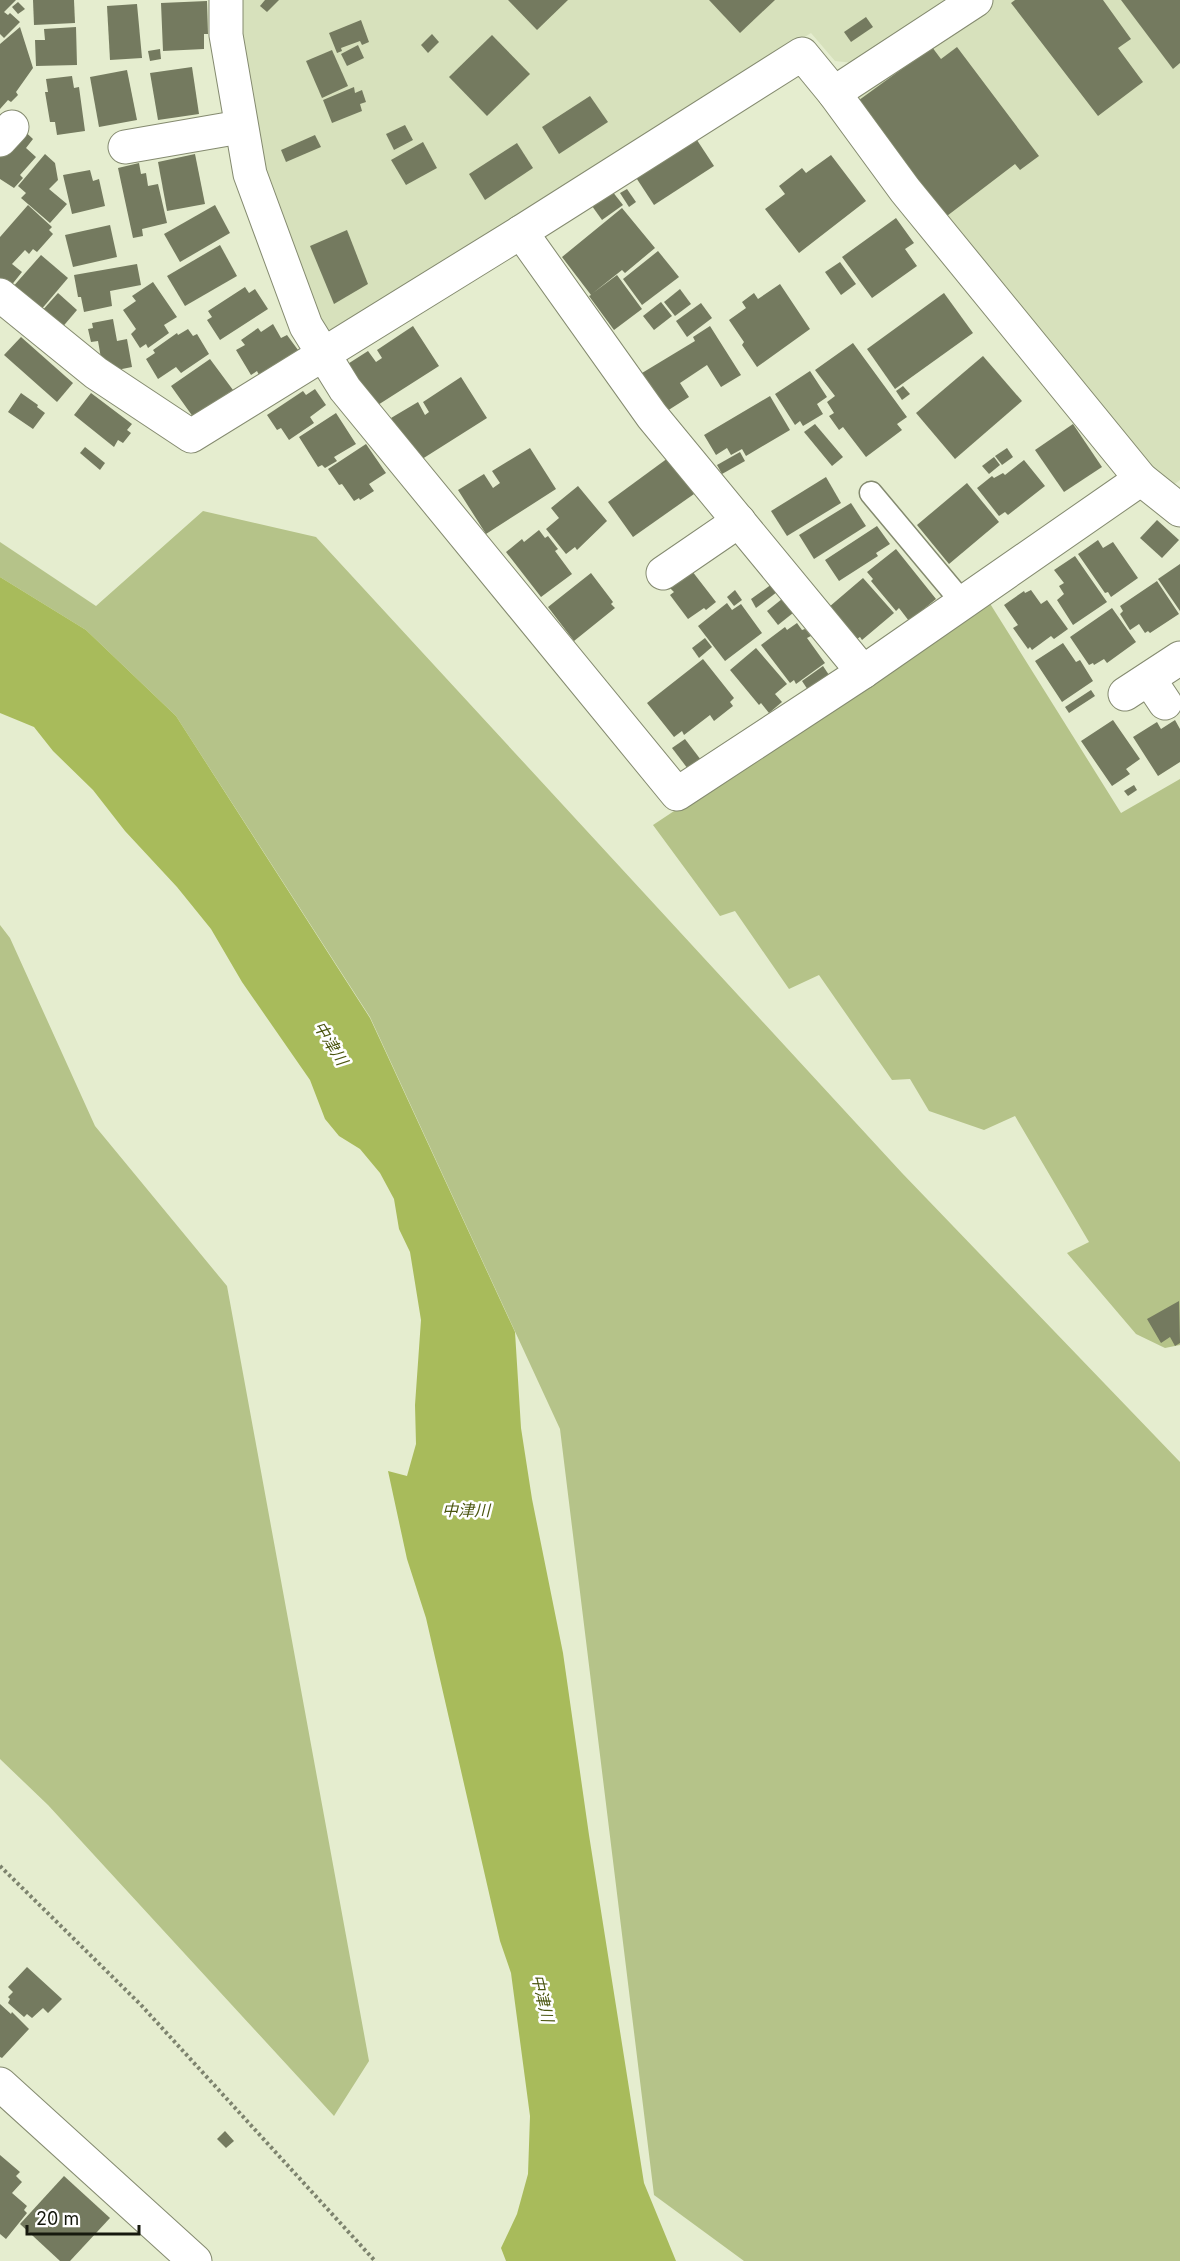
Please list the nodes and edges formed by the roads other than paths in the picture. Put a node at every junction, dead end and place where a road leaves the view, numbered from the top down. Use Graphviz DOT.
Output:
graph roads {
  1 [pos="226,0"];
  2 [pos="976,0"];
  3 [pos="834,93"];
  4 [pos="240,127"];
  5 [pos="124,147"];
  6 [pos="521,231"];
  7 [pos="0,295"];
  8 [pos="323,355"];
  9 [pos="1141,479"];
  10 [pos="871,493"];
  11 [pos="1177,504"];
  12 [pos="739,521"];
  13 [pos="663,573"];
  14 [pos="963,603"];
  15 [pos="1180,658"];
  16 [pos="863,672"];
  17 [pos="1146,692"];
  18 [pos="0,2084"];
  19 [pos="195,2261"];
  1 -- 4 [label="street"];
  2 -- 3 [label="street"];
  3 -- 6 [label="street"];
  3 -- 9 [label="street"];
  4 -- 5 [label="street"];
  4 -- 8 [label="street"];
  6 -- 8 [label="street"];
  6 -- 12 [label="street"];
  7 -- 8 [label="street"];
  8 -- 16 [label="street"];
  9 -- 11 [label="street"];
  9 -- 14 [label="street"];
  10 -- 14 [label="lane"];
  12 -- 13 [label="street"];
  12 -- 16 [label="street"];
  14 -- 16 [label="street"];
  15 -- 17 [label="street"];
  18 -- 19 [label="street"];
}
